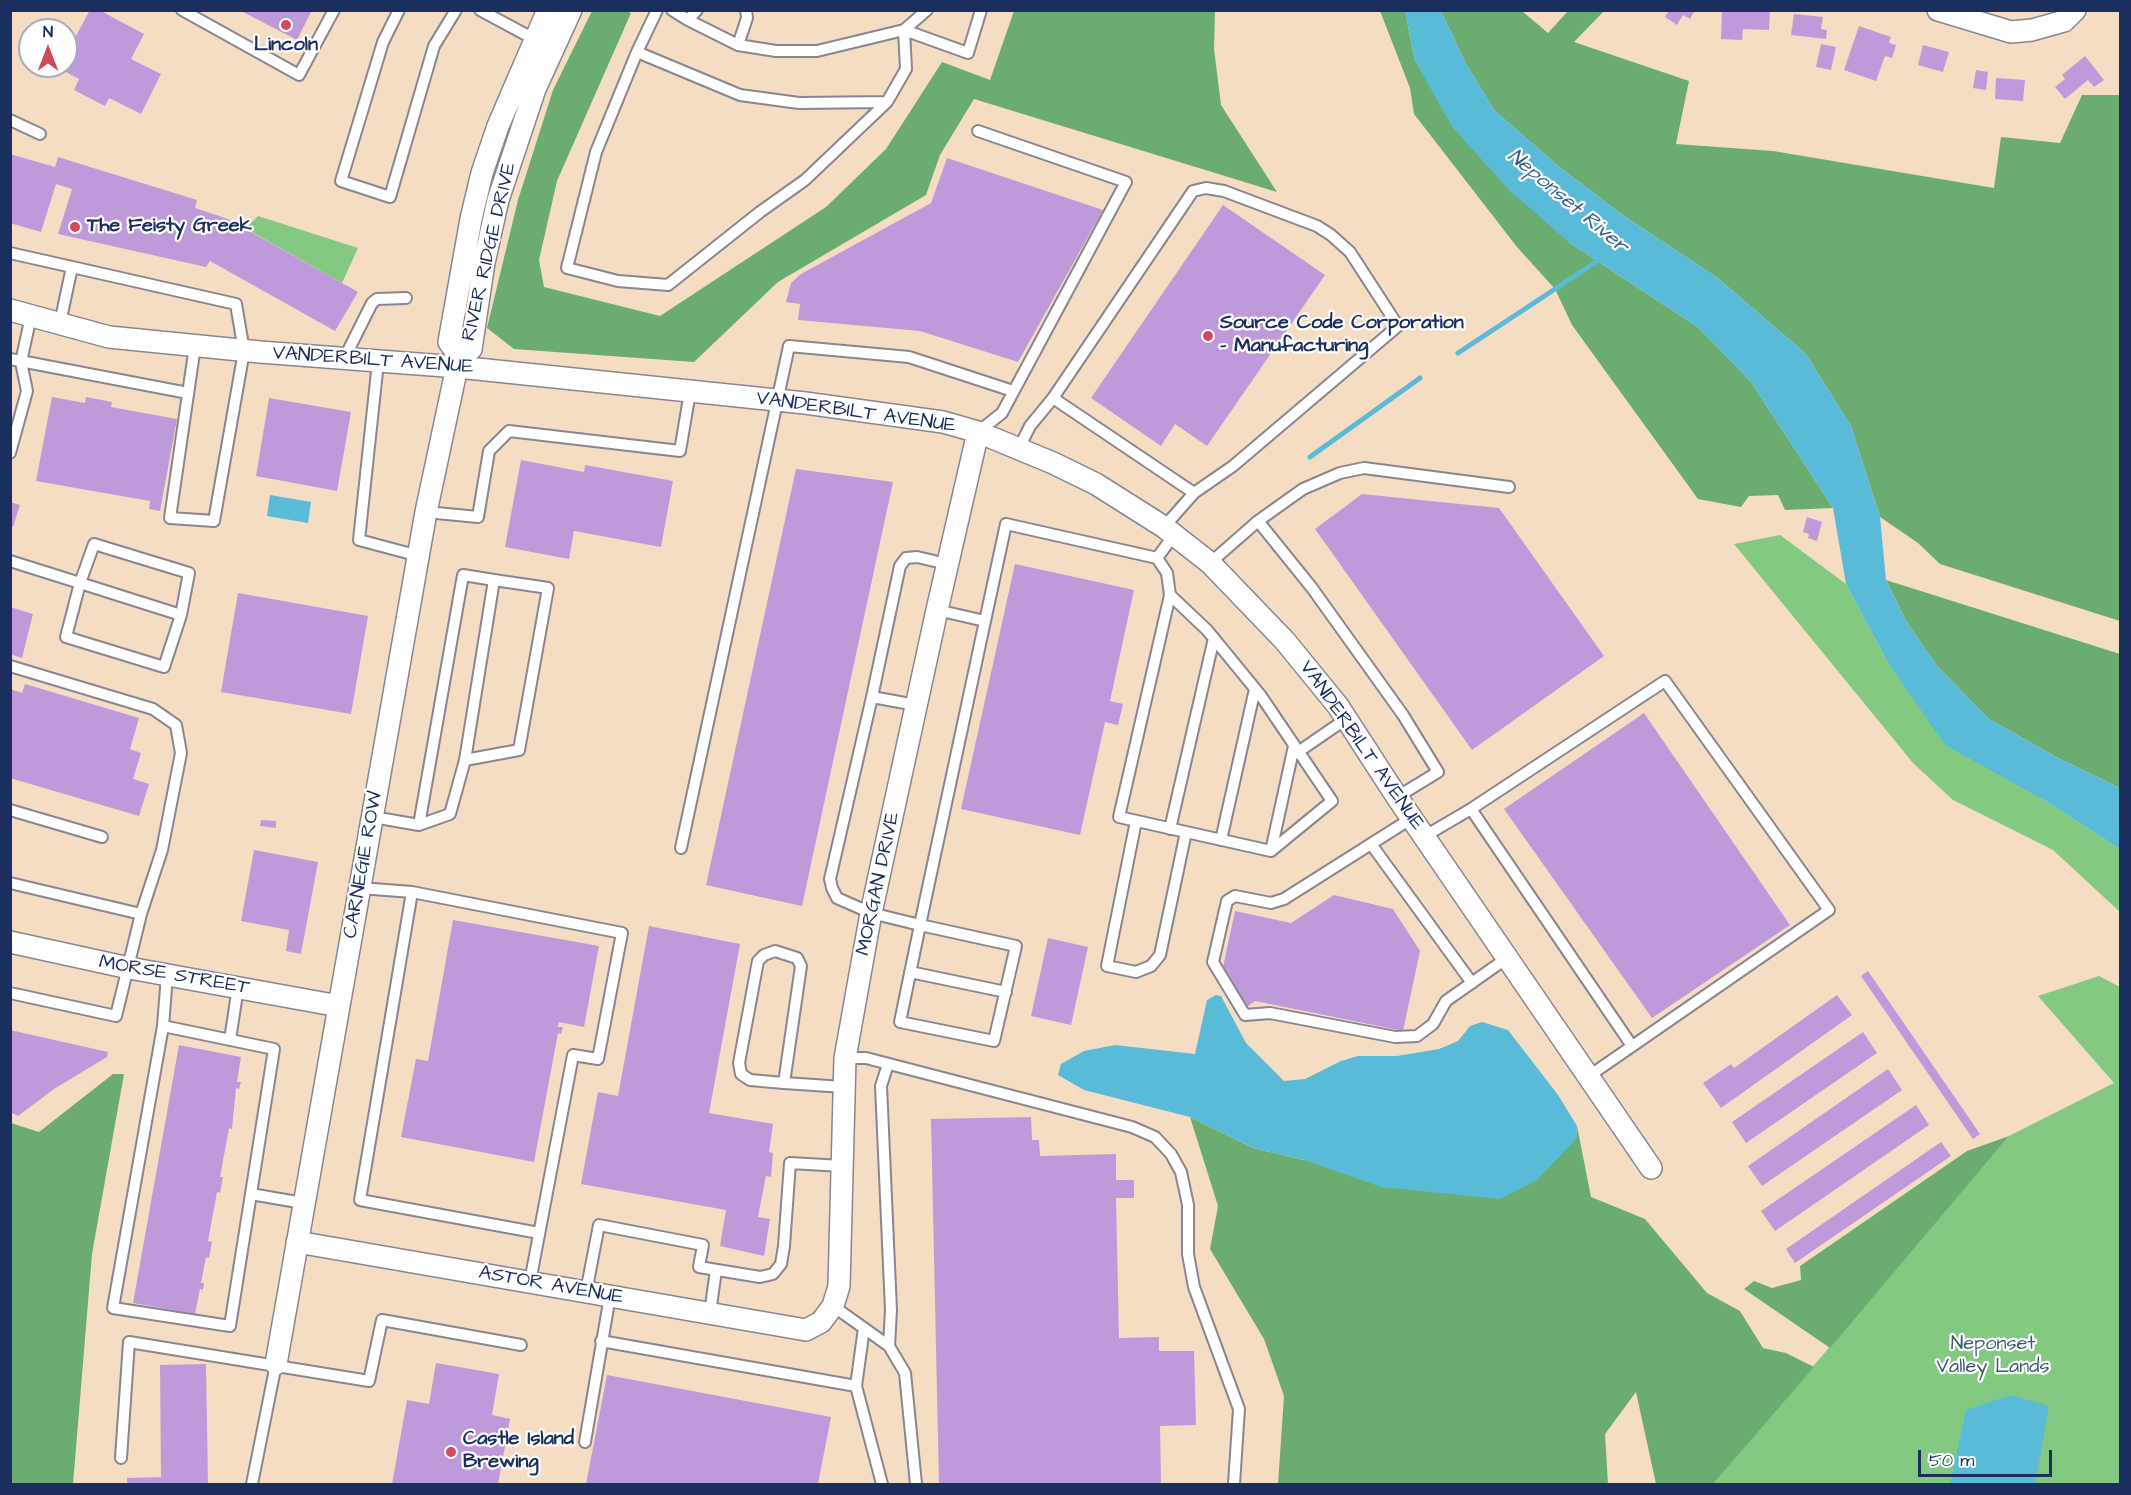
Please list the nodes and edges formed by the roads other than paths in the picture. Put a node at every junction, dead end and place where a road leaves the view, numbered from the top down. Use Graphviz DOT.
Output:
graph roads {
  1 [pos="182,10"];
  2 [pos="334,10"];
  3 [pos="399,10"];
  4 [pos="456,10"];
  5 [pos="480,10"];
  6 [pos="548,10"];
  7 [pos="571,10"];
  8 [pos="657,10"];
  9 [pos="672,10"];
  10 [pos="697,10"];
  11 [pos="746,10"];
  12 [pos="927,10"];
  13 [pos="981,10"];
  14 [pos="1938,10"];
  15 [pos="2075,10"];
  16 [pos="688,20"];
  17 [pos="904,30"];
  18 [pos="534,39"];
  19 [pos="738,45"];
  20 [pos="637,52"];
  21 [pos="886,102"];
  22 [pos="10,120"];
  23 [pos="978,131"];
  24 [pos="40,134"];
  25 [pos="10,253"];
  26 [pos="72,267"];
  27 [pos="406,298"];
  28 [pos="10,310"];
  29 [pos="32,316"];
  30 [pos="60,323"];
  31 [pos="195,346"];
  32 [pos="244,351"];
  33 [pos="344,358"];
  34 [pos="16,361"];
  35 [pos="378,362"];
  36 [pos="459,362"];
  37 [pos="1013,391"];
  38 [pos="690,392"];
  39 [pos="188,393"];
  40 [pos="1053,398"];
  41 [pos="776,400"];
  42 [pos="978,432"];
  43 [pos="1019,448"];
  44 [pos="10,453"];
  45 [pos="1509,487"];
  46 [pos="1194,493"];
  47 [pos="426,512"];
  48 [pos="1258,520"];
  49 [pos="1169,531"];
  50 [pos="419,556"];
  51 [pos="1157,558"];
  52 [pos="10,561"];
  53 [pos="1210,563"];
  54 [pos="947,564"];
  55 [pos="494,580"];
  56 [pos="80,583"];
  57 [pos="1170,595"];
  58 [pos="937,610"];
  59 [pos="181,615"];
  60 [pos="985,621"];
  61 [pos="1214,638"];
  62 [pos="10,666"];
  63 [pos="1255,689"];
  64 [pos="872,697"];
  65 [pos="916,705"];
  66 [pos="1346,719"];
  67 [pos="1296,749"];
  68 [pos="465,760"];
  69 [pos="1397,797"];
  70 [pos="1471,809"];
  71 [pos="10,810"];
  72 [pos="373,818"];
  73 [pos="1412,818"];
  74 [pos="1136,821"];
  75 [pos="419,825"];
  76 [pos="1170,829"];
  77 [pos="1186,832"];
  78 [pos="1425,836"];
  79 [pos="102,837"];
  80 [pos="1221,840"];
  81 [pos="1371,844"];
  82 [pos="681,848"];
  83 [pos="1271,850"];
  84 [pos="10,883"];
  85 [pos="360,888"];
  86 [pos="412,892"];
  87 [pos="872,913"];
  88 [pos="141,914"];
  89 [pos="920,925"];
  90 [pos="10,942"];
  91 [pos="1507,958"];
  92 [pos="129,968"];
  93 [pos="910,972"];
  94 [pos="167,975"];
  95 [pos="1472,983"];
  96 [pos="238,987"];
  97 [pos="1005,992"];
  98 [pos="10,993"];
  99 [pos="339,1006"];
  100 [pos="163,1026"];
  101 [pos="230,1040"];
  102 [pos="1632,1046"];
  103 [pos="845,1058"];
  104 [pos="888,1064"];
  105 [pos="1588,1076"];
  106 [pos="784,1083"];
  107 [pos="844,1087"];
  108 [pos="842,1166"];
  109 [pos="1651,1168"];
  110 [pos="251,1194"];
  111 [pos="303,1203"];
  112 [pos="539,1233"];
  113 [pos="297,1242"];
  114 [pos="716,1270"];
  115 [pos="530,1282"];
  116 [pos="586,1292"];
  117 [pos="610,1296"];
  118 [pos="833,1306"];
  119 [pos="710,1313"];
  120 [pos="864,1328"];
  121 [pos="601,1341"];
  122 [pos="521,1345"];
  123 [pos="889,1346"];
  124 [pos="276,1364"];
  125 [pos="856,1386"];
  126 [pos="585,1442"];
  127 [pos="121,1458"];
  128 [pos="252,1485"];
  129 [pos="882,1485"];
  130 [pos="916,1485"];
  131 [pos="1234,1485"];
  1 -- 2 [label="lane"];
  3 -- 4 [label="lane"];
  5 -- 18 [label="lane"];
  6 -- 18 [label="street, RIVER RIDGE DRIVE"];
  7 -- 36 [label="street, RIVER RIDGE DRIVE"];
  8 -- 20 [label="lane"];
  9 -- 16 [label="lane"];
  10 -- 16 [label="lane"];
  11 -- 19 [label="lane"];
  12 -- 17 [label="lane"];
  13 -- 17 [label="lane"];
  14 -- 15 [label="street"];
  16 -- 19 [label="lane"];
  17 -- 19 [label="lane"];
  17 -- 21 [label="lane"];
  18 -- 36 [label="street, RIVER RIDGE DRIVE"];
  20 -- 21 [label="lane"];
  20 -- 21 [label="lane"];
  22 -- 24 [label="lane"];
  23 -- 37 [label="lane"];
  25 -- 26 [label="lane"];
  26 -- 30 [label="lane"];
  26 -- 32 [label="lane"];
  27 -- 33 [label="lane"];
  28 -- 29 [label="street, VANDERBILT AVENUE"];
  29 -- 30 [label="street, VANDERBILT AVENUE"];
  29 -- 34 [label="lane"];
  30 -- 31 [label="street, VANDERBILT AVENUE"];
  31 -- 32 [label="street, VANDERBILT AVENUE"];
  31 -- 39 [label="lane"];
  32 -- 33 [label="street, VANDERBILT AVENUE"];
  32 -- 39 [label="lane"];
  33 -- 35 [label="street, VANDERBILT AVENUE"];
  34 -- 39 [label="lane"];
  34 -- 44 [label="lane"];
  35 -- 36 [label="street, VANDERBILT AVENUE"];
  35 -- 50 [label="lane"];
  36 -- 38 [label="street, VANDERBILT AVENUE"];
  36 -- 47 [label="street, CARNEGIE ROW"];
  37 -- 41 [label="lane"];
  37 -- 42 [label="lane"];
  38 -- 41 [label="street, VANDERBILT AVENUE"];
  38 -- 47 [label="lane"];
  40 -- 43 [label="lane"];
  40 -- 46 [label="lane"];
  40 -- 46 [label="lane"];
  41 -- 42 [label="street, VANDERBILT AVENUE"];
  41 -- 82 [label="lane"];
  42 -- 43 [label="street, VANDERBILT AVENUE"];
  42 -- 54 [label="street, MORGAN DRIVE"];
  43 -- 49 [label="street, VANDERBILT AVENUE"];
  45 -- 48 [label="lane"];
  46 -- 49 [label="lane"];
  47 -- 50 [label="street, CARNEGIE ROW"];
  48 -- 53 [label="lane"];
  48 -- 69 [label="lane"];
  49 -- 51 [label="lane"];
  49 -- 53 [label="street, VANDERBILT AVENUE"];
  50 -- 72 [label="street, CARNEGIE ROW"];
  51 -- 57 [label="lane"];
  51 -- 60 [label="lane"];
  52 -- 56 [label="lane"];
  53 -- 66 [label="street, VANDERBILT AVENUE"];
  54 -- 58 [label="street, MORGAN DRIVE"];
  54 -- 64 [label="lane"];
  55 -- 68 [label="lane"];
  55 -- 68 [label="lane"];
  55 -- 75 [label="lane"];
  56 -- 59 [label="lane"];
  56 -- 59 [label="lane"];
  56 -- 59 [label="lane"];
  57 -- 61 [label="lane"];
  57 -- 74 [label="lane"];
  58 -- 60 [label="lane"];
  58 -- 65 [label="street, MORGAN DRIVE"];
  60 -- 89 [label="lane"];
  61 -- 63 [label="lane"];
  61 -- 76 [label="lane"];
  62 -- 88 [label="lane"];
  63 -- 67 [label="lane"];
  63 -- 80 [label="lane"];
  64 -- 65 [label="lane"];
  64 -- 87 [label="lane"];
  65 -- 87 [label="street, MORGAN DRIVE"];
  66 -- 67 [label="lane"];
  66 -- 69 [label="street, VANDERBILT AVENUE"];
  67 -- 83 [label="lane"];
  67 -- 83 [label="lane"];
  68 -- 75 [label="lane"];
  69 -- 73 [label="street, VANDERBILT AVENUE"];
  70 -- 78 [label="lane"];
  70 -- 102 [label="lane"];
  70 -- 102 [label="lane"];
  71 -- 79 [label="lane"];
  72 -- 75 [label="lane"];
  72 -- 85 [label="street, CARNEGIE ROW"];
  73 -- 78 [label="street, VANDERBILT AVENUE"];
  73 -- 81 [label="lane"];
  74 -- 76 [label="lane"];
  74 -- 77 [label="lane"];
  76 -- 77 [label="lane"];
  77 -- 80 [label="lane"];
  78 -- 91 [label="street, VANDERBILT AVENUE"];
  80 -- 83 [label="lane"];
  81 -- 95 [label="lane"];
  81 -- 95 [label="lane"];
  84 -- 88 [label="lane"];
  85 -- 86 [label="lane"];
  85 -- 99 [label="street, CARNEGIE ROW"];
  86 -- 112 [label="lane"];
  86 -- 112 [label="lane"];
  87 -- 89 [label="lane"];
  87 -- 103 [label="street, MORGAN DRIVE"];
  88 -- 92 [label="lane"];
  89 -- 93 [label="lane"];
  89 -- 97 [label="lane"];
  90 -- 92 [label="street, MORSE STREET"];
  91 -- 95 [label="lane"];
  91 -- 105 [label="street, VANDERBILT AVENUE"];
  92 -- 94 [label="street, MORSE STREET"];
  92 -- 98 [label="lane"];
  93 -- 97 [label="lane"];
  93 -- 97 [label="lane"];
  94 -- 96 [label="street, MORSE STREET"];
  94 -- 100 [label="lane"];
  96 -- 99 [label="street, MORSE STREET"];
  96 -- 101 [label="lane"];
  99 -- 111 [label="street, CARNEGIE ROW"];
  100 -- 101 [label="lane"];
  100 -- 110 [label="lane"];
  101 -- 110 [label="lane"];
  102 -- 105 [label="lane"];
  103 -- 104 [label="lane"];
  103 -- 107 [label="street, MORGAN DRIVE"];
  104 -- 123 [label="lane"];
  104 -- 131 [label="lane"];
  105 -- 109 [label="street, VANDERBILT AVENUE"];
  106 -- 106 [label="lane"];
  106 -- 107 [label="lane"];
  107 -- 108 [label="street, MORGAN DRIVE"];
  108 -- 114 [label="lane"];
  108 -- 118 [label="street, MORGAN DRIVE"];
  110 -- 111 [label="lane"];
  111 -- 113 [label="street, CARNEGIE ROW"];
  112 -- 115 [label="lane"];
  113 -- 115 [label="street, ASTOR AVENUE"];
  113 -- 124 [label="street, CARNEGIE ROW"];
  114 -- 116 [label="lane"];
  114 -- 119 [label="lane"];
  115 -- 116 [label="street, ASTOR AVENUE"];
  116 -- 117 [label="street, ASTOR AVENUE"];
  117 -- 119 [label="street, ASTOR AVENUE"];
  117 -- 121 [label="lane"];
  118 -- 119 [label="street, ASTOR AVENUE"];
  118 -- 120 [label="lane"];
  120 -- 123 [label="lane"];
  120 -- 125 [label="lane"];
  121 -- 125 [label="lane"];
  121 -- 126 [label="lane"];
  122 -- 124 [label="lane"];
  123 -- 130 [label="lane"];
  124 -- 127 [label="lane"];
  124 -- 128 [label="lane"];
  125 -- 129 [label="lane"];
}
